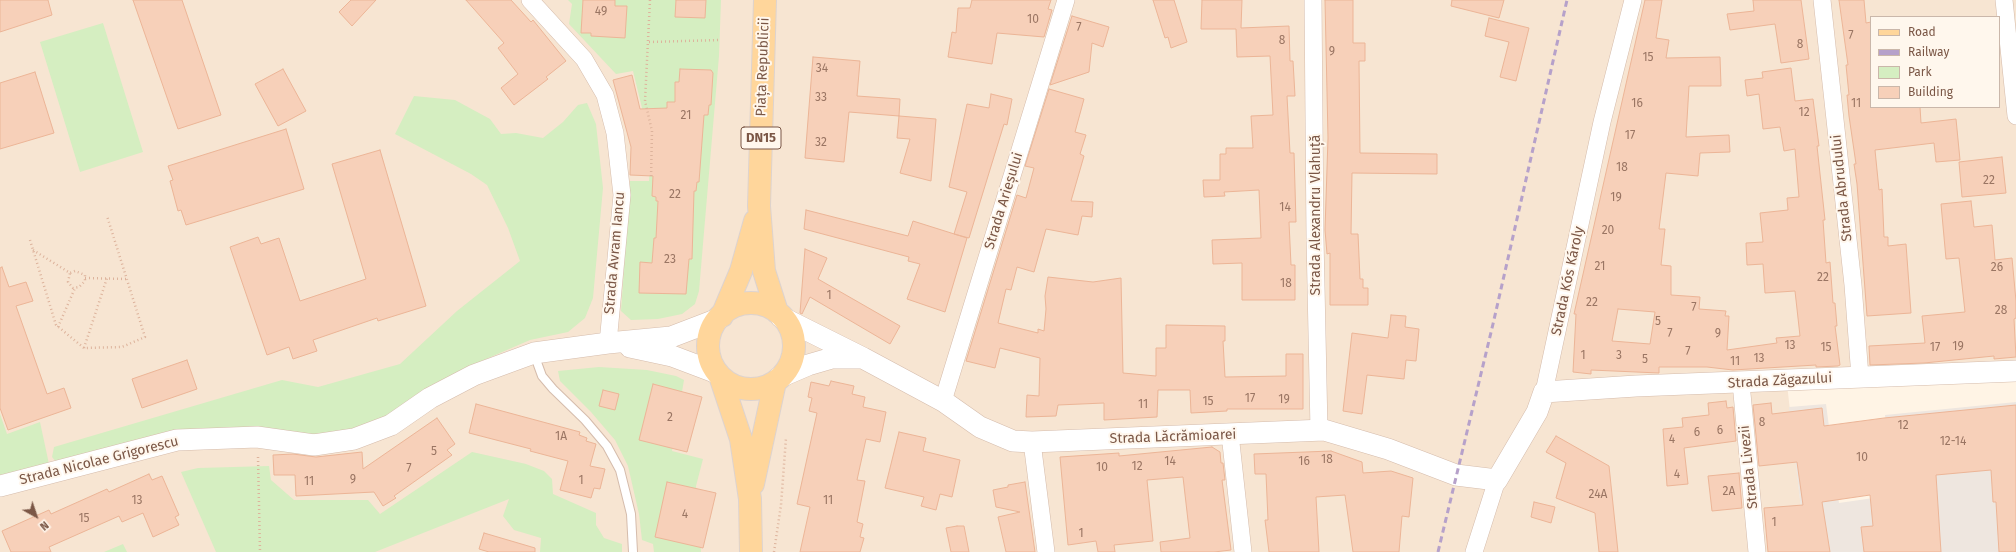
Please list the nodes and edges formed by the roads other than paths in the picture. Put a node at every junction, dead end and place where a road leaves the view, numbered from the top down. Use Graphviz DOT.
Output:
graph roads {
  1 [pos="530,0"];
  2 [pos="765,0"];
  3 [pos="1066,0"];
  4 [pos="1313,0"];
  5 [pos="1633,0"];
  6 [pos="1822,0"];
  7 [pos="2004,0"];
  8 [pos="2016,116"];
  9 [pos="758,206"];
  10 [pos="779,314"];
  11 [pos="720,318"];
  12 [pos="608,343"];
  13 [pos="534,353"];
  14 [pos="863,358"];
  15 [pos="2016,372"];
  16 [pos="718,374"];
  17 [pos="1860,377"];
  18 [pos="778,379"];
  19 [pos="1741,383"];
  20 [pos="1544,392"];
  21 [pos="942,401"];
  22 [pos="1319,430"];
  23 [pos="1230,434"];
  24 [pos="1032,442"];
  25 [pos="1497,480"];
  26 [pos="0,486"];
  27 [pos="750,499"];
  28 [pos="633,552"];
  29 [pos="751,552"];
  30 [pos="1046,552"];
  31 [pos="1244,552"];
  32 [pos="1474,552"];
  33 [pos="1757,552"];
  1 -- 12 [label="street, Strada Avram Iancu"];
  2 -- 9 [label="main road, Piața Republicii / DN15"];
  3 -- 21 [label="street, Strada Arieșului"];
  4 -- 22 [label="street, Strada Alexandru Vlahuță"];
  5 -- 20 [label="street, Strada Kós Károly"];
  6 -- 17 [label="street, Strada Abrudului"];
  7 -- 8 [label="street"];
  9 -- 10 [label="main road, Piața Republicii / DN15"];
  9 -- 11 [label="main road, Piața Republicii / DN15"];
  10 -- 11 [label="main road"];
  10 -- 14 [label="street, Strada Lăcrămioarei"];
  10 -- 18 [label="main road, DN15"];
  11 -- 12 [label="street, Strada Nicolae Grigorescu"];
  11 -- 16 [label="main road, DN15"];
  12 -- 13 [label="street, Strada Nicolae Grigorescu"];
  12 -- 16 [label="street, Strada Nicolae Grigorescu"];
  13 -- 26 [label="street, Strada Nicolae Grigorescu"];
  13 -- 28 [label="lane"];
  14 -- 18 [label="street, Strada Lăcrămioarei"];
  14 -- 21 [label="street, Strada Lăcrămioarei"];
  15 -- 17 [label="street, Strada Zăgazului"];
  16 -- 18 [label="main road"];
  16 -- 27 [label="main road, DN15"];
  17 -- 19 [label="street, Strada Zăgazului"];
  18 -- 27 [label="main road, DN15"];
  19 -- 20 [label="street, Strada Zăgazului"];
  19 -- 33 [label="street, Strada Livezii"];
  20 -- 25 [label="street, Strada Kós Károly"];
  21 -- 24 [label="street, Strada Lăcrămioarei"];
  22 -- 23 [label="street, Strada Lăcrămioarei"];
  22 -- 25 [label="street, Strada Lăcrămioarei"];
  23 -- 24 [label="street, Strada Lăcrămioarei"];
  23 -- 31 [label="street"];
  24 -- 30 [label="street"];
  25 -- 32 [label="street, Strada Kós Károly"];
  27 -- 29 [label="main road, DN15"];
}
